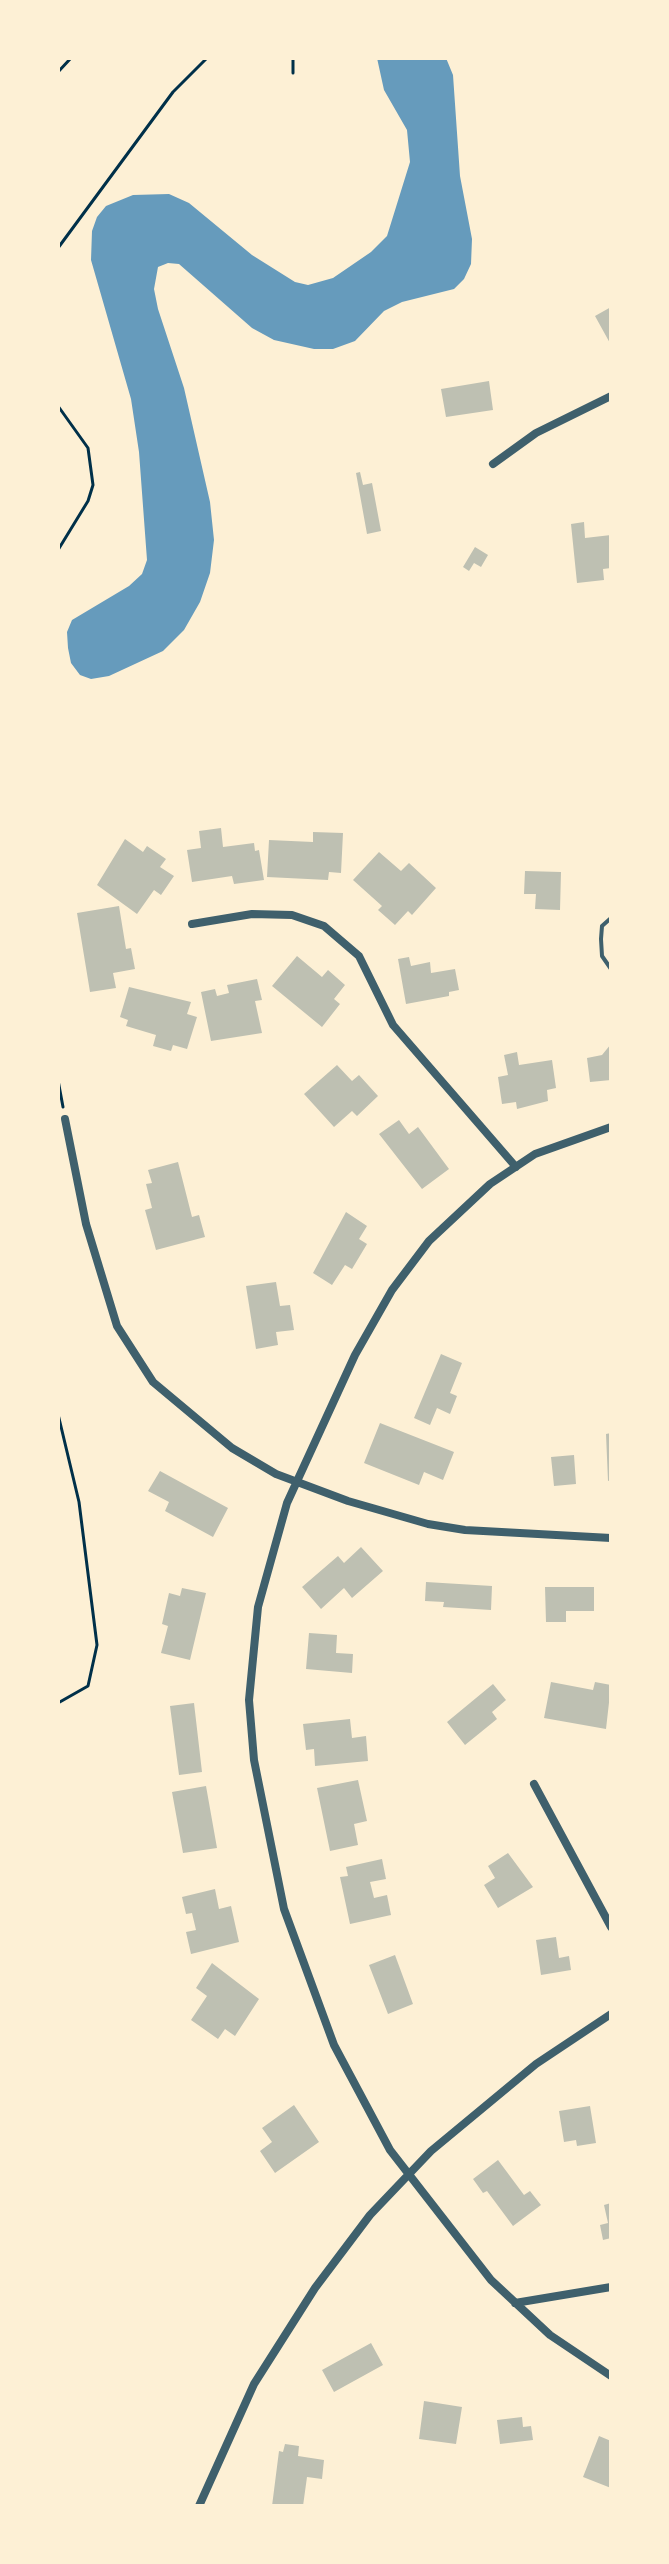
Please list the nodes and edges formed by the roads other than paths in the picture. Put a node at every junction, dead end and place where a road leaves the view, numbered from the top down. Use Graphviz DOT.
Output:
graph roads {
  1 [pos="611,396"];
  2 [pos="493,464"];
  3 [pos="611,918"];
  4 [pos="192,924"];
  5 [pos="611,969"];
  6 [pos="65,1119"];
  7 [pos="611,1127"];
  8 [pos="516,1167"];
  9 [pos="296,1481"];
  10 [pos="611,1538"];
  11 [pos="534,1784"];
  12 [pos="611,1927"];
  13 [pos="611,2014"];
  14 [pos="409,2176"];
  15 [pos="611,2287"];
  16 [pos="515,2303"];
  17 [pos="611,2376"];
  18 [pos="199,2506"];
  1 -- 2 [label="street"];
  3 -- 5 [label="lane"];
  4 -- 8 [label="street"];
  6 -- 9 [label="street"];
  7 -- 8 [label="street"];
  8 -- 9 [label="street"];
  9 -- 10 [label="street"];
  9 -- 14 [label="street"];
  11 -- 12 [label="street"];
  13 -- 14 [label="street"];
  14 -- 16 [label="street"];
  14 -- 18 [label="street"];
  15 -- 16 [label="street"];
  16 -- 17 [label="street"];
}
